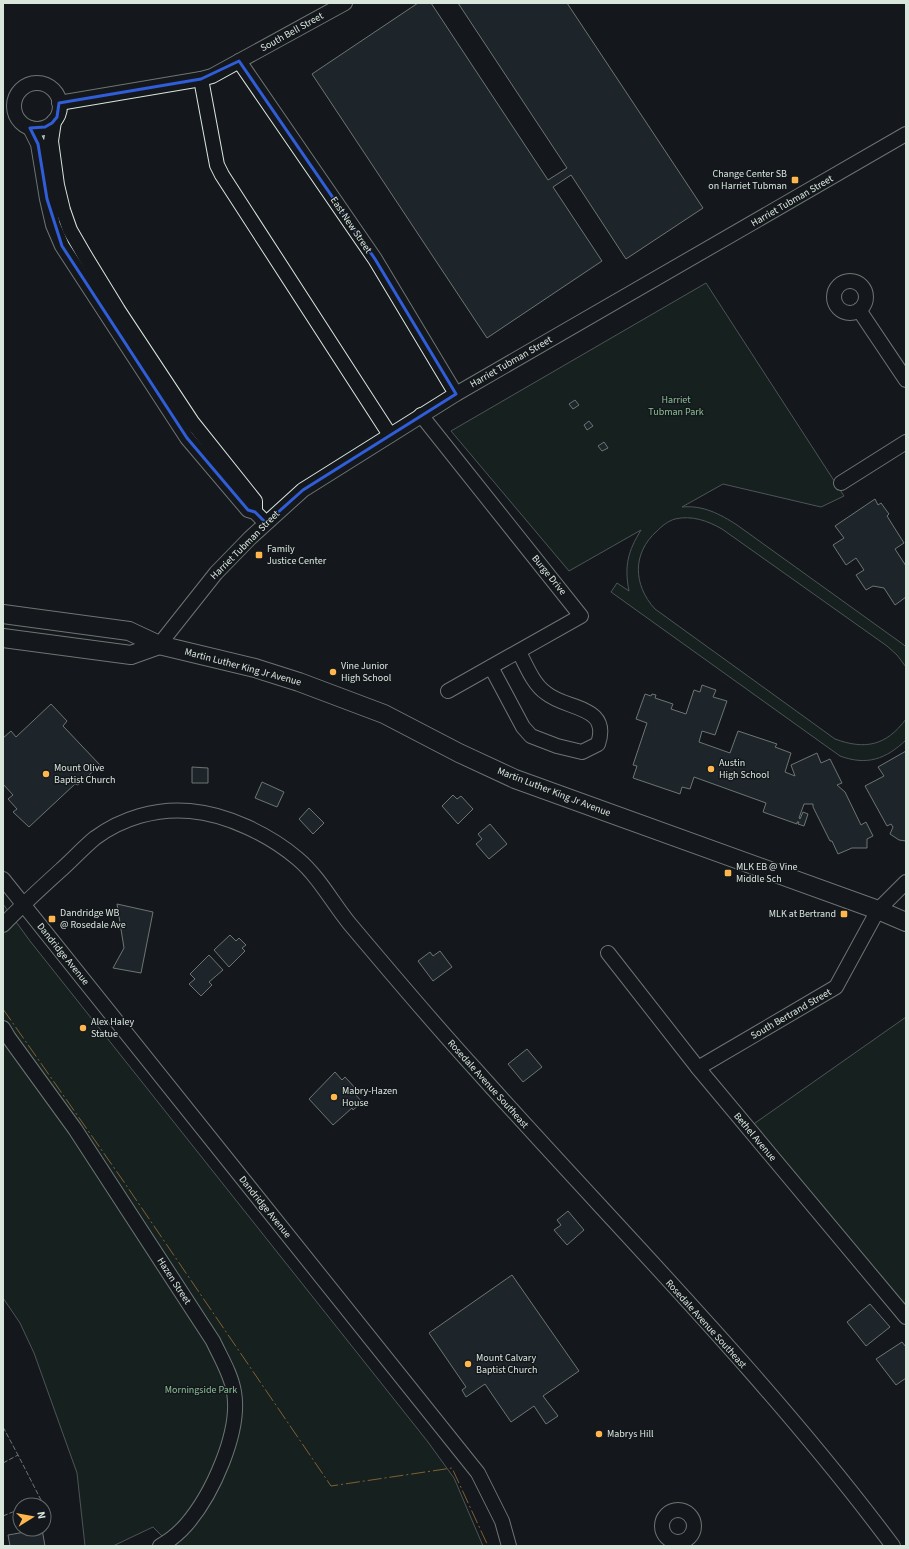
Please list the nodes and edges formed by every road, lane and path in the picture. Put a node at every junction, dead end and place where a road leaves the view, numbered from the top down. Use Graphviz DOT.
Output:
graph roads {
  1 [pos="345,3"];
  2 [pos="239,61"];
  3 [pos="201,79"];
  4 [pos="59,103"];
  5 [pos="54,121"];
  6 [pos="30,128"];
  7 [pos="906,134"];
  8 [pos="859,310"];
  9 [pos="906,380"];
  10 [pos="456,394"];
  11 [pos="421,415"];
  12 [pos="390,435"];
  13 [pos="906,442"];
  14 [pos="841,483"];
  15 [pos="255,512"];
  16 [pos="266,524"];
  17 [pos="3,614"];
  18 [pos="3,638"];
  19 [pos="158,645"];
  20 [pos="519,652"];
  21 [pos="491,667"];
  22 [pos="448,691"];
  23 [pos="3,879"];
  24 [pos="906,882"];
  25 [pos="23,904"];
  26 [pos="878,910"];
  27 [pos="906,922"];
  28 [pos="3,924"];
  29 [pos="608,953"];
  30 [pos="3,1028"];
  31 [pos="698,1068"];
  32 [pos="906,1317"];
  33 [pos="160,1546"];
  34 [pos="509,1546"];
  35 [pos="892,1546"];
  1 -- 2 [label="street, South Bell Street"];
  2 -- 3 [label="street, South Bell Street"];
  2 -- 10 [label="street, East New Street"];
  3 -- 4 [label="street, South Bell Street"];
  3 -- 12 [label="street"];
  4 -- 5 [label="street"];
  4 -- 6 [label="street"];
  5 -- 6 [label="street"];
  5 -- 15 [label="street"];
  6 -- 15 [label="street"];
  7 -- 10 [label="street, Harriet Tubman Street"];
  8 -- 9 [label="street"];
  10 -- 11 [label="street, Harriet Tubman Street"];
  11 -- 12 [label="street, Harriet Tubman Street"];
  11 -- 20 [label="street, Burge Drive"];
  12 -- 16 [label="street, Harriet Tubman Street"];
  13 -- 14 [label="street"];
  15 -- 16 [label="street"];
  16 -- 19 [label="street, Harriet Tubman Street"];
  17 -- 19 [label="main road, Martin Luther King Jr Avenue"];
  18 -- 19 [label="main road"];
  19 -- 26 [label="main road, Martin Luther King Jr Avenue"];
  20 -- 21 [label="street, Burge Drive"];
  20 -- 21 [label="street"];
  21 -- 22 [label="street, Burge Drive"];
  23 -- 25 [label="street, Dandridge Avenue"];
  24 -- 26 [label="street, South Bertrand Street"];
  25 -- 28 [label="street"];
  25 -- 34 [label="street, Dandridge Avenue"];
  25 -- 35 [label="street, Rosedale Avenue Southeast"];
  26 -- 27 [label="main road, Martin Luther King Jr Avenue"];
  26 -- 31 [label="street, South Bertrand Street"];
  29 -- 31 [label="street, Bethel Avenue"];
  30 -- 33 [label="street, Hazen Street"];
  31 -- 32 [label="street, Bethel Avenue"];
}
